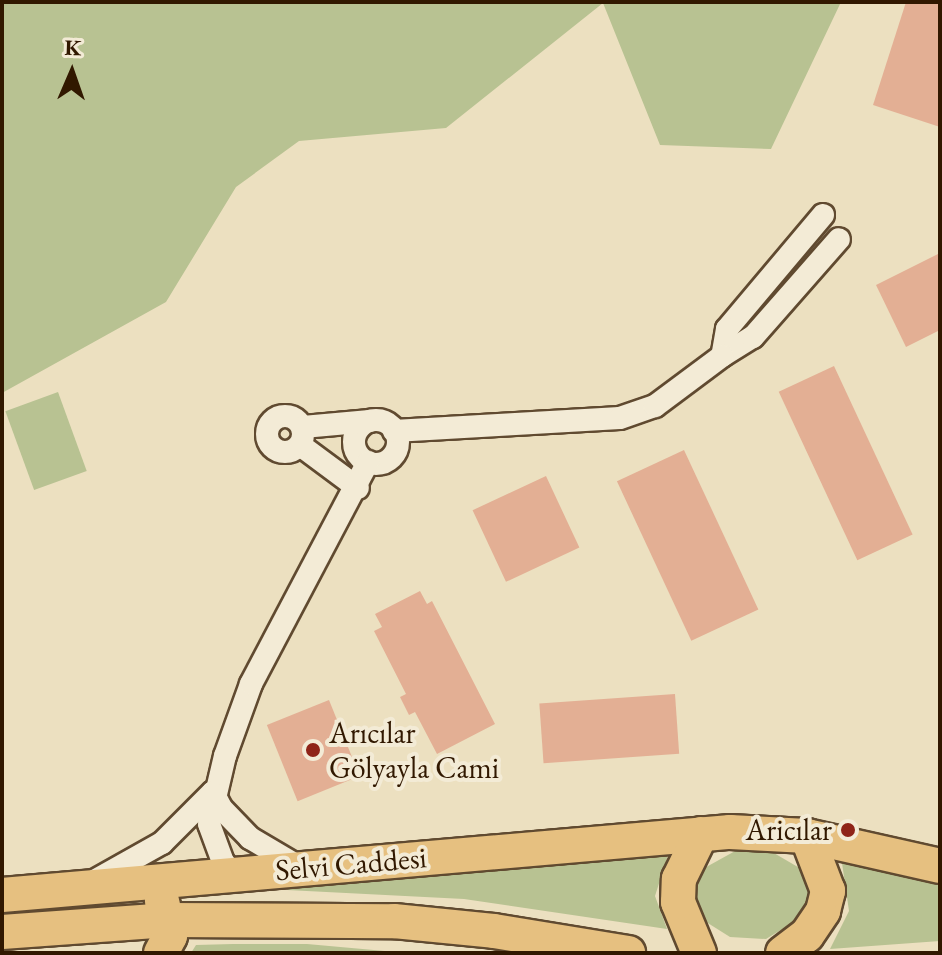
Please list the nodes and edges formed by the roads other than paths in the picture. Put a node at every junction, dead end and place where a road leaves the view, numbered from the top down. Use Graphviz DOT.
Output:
graph roads {
  1 [pos="823,215"];
  2 [pos="839,239"];
  3 [pos="722,356"];
  4 [pos="370,421"];
  5 [pos="394,431"];
  6 [pos="368,462"];
  7 [pos="358,488"];
  8 [pos="213,792"];
  9 [pos="701,834"];
  10 [pos="807,836"];
  11 [pos="940,866"];
  12 [pos="303,869"];
  13 [pos="234,874"];
  14 [pos="141,881"];
  15 [pos="86,885"];
  16 [pos="2,895"];
  17 [pos="169,920"];
  18 [pos="331,920"];
  19 [pos="2,932"];
  20 [pos="161,953"];
  21 [pos="628,953"];
  22 [pos="699,953"];
  23 [pos="783,953"];
  1 -- 3 [label="street"];
  2 -- 3 [label="street"];
  3 -- 5 [label="street"];
  4 -- 5 [label="street"];
  4 -- 6 [label="street"];
  4 -- 7 [label="street"];
  5 -- 6 [label="street"];
  6 -- 7 [label="street"];
  7 -- 8 [label="street"];
  8 -- 12 [label="street"];
  8 -- 13 [label="street"];
  8 -- 15 [label="street"];
  9 -- 10 [label="main road, Selvi Caddesi"];
  9 -- 12 [label="main road, Selvi Caddesi"];
  9 -- 22 [label="main road"];
  10 -- 11 [label="main road, Selvi Caddesi"];
  10 -- 23 [label="main road"];
  12 -- 13 [label="main road, Selvi Caddesi"];
  13 -- 14 [label="main road, Selvi Caddesi"];
  13 -- 18 [label="main road"];
  14 -- 15 [label="main road, Selvi Caddesi"];
  14 -- 17 [label="main road"];
  15 -- 16 [label="main road, Selvi Caddesi"];
  17 -- 18 [label="main road, Selvi Caddesi"];
  17 -- 19 [label="main road, Selvi Caddesi"];
  17 -- 20 [label="main road"];
  18 -- 21 [label="main road, Selvi Caddesi"];
}
